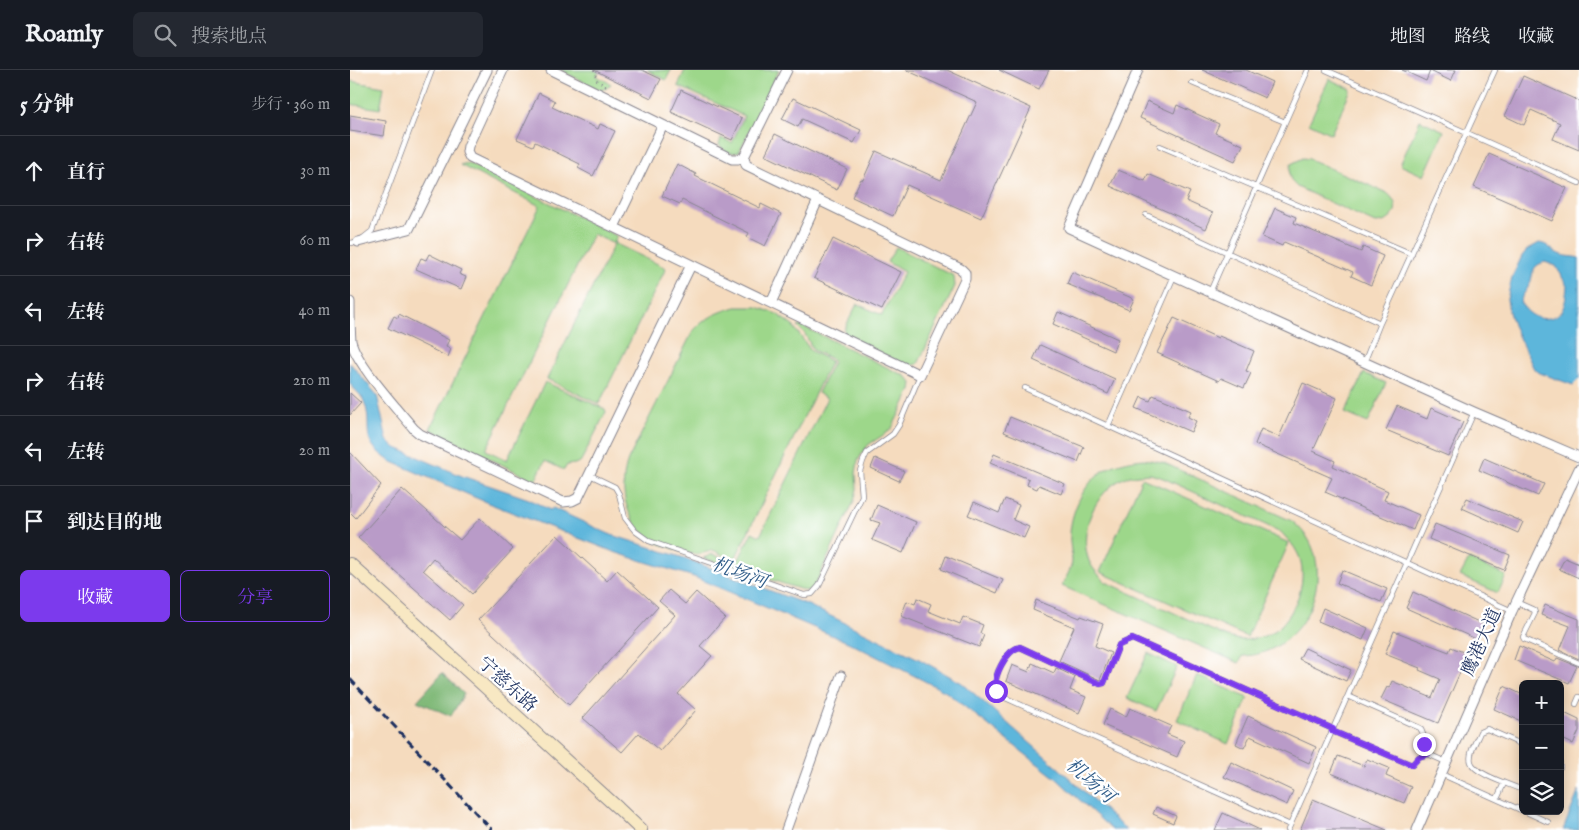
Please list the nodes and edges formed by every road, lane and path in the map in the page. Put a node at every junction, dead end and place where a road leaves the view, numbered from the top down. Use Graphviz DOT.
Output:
graph roads {
  1 [pos="432,70"];
  2 [pos="487,70"];
  3 [pos="503,70"];
  4 [pos="551,70"];
  5 [pos="594,70"];
  6 [pos="787,70"];
  7 [pos="1138,70"];
  8 [pos="1308,70"];
  9 [pos="1326,70"];
  10 [pos="1495,70"];
  11 [pos="1192,82"];
  12 [pos="609,92"];
  13 [pos="1285,122"];
  14 [pos="663,125"];
  15 [pos="1467,134"];
  16 [pos="1160,146"];
  17 [pos="744,157"];
  18 [pos="1579,183"];
  19 [pos="1256,187"];
  20 [pos="818,200"];
  21 [pos="1146,215"];
  22 [pos="614,227"];
  23 [pos="354,242"];
  24 [pos="1227,253"];
  25 [pos="1412,254"];
  26 [pos="691,264"];
  27 [pos="1174,276"];
  28 [pos="1210,292"];
  29 [pos="350,302"];
  30 [pos="771,303"];
  31 [pos="1380,323"];
  32 [pos="1364,363"];
  33 [pos="920,376"];
  34 [pos="1025,388"];
  35 [pos="1474,412"];
  36 [pos="1108,426"];
  37 [pos="1579,457"];
  38 [pos="1579,469"];
  39 [pos="588,474"];
  40 [pos="1407,563"];
  41 [pos="350,564"];
  42 [pos="1514,607"];
  43 [pos="1579,663"];
  44 [pos="841,676"];
  45 [pos="1348,696"];
  46 [pos="1579,697"];
  47 [pos="1576,704"];
  48 [pos="1333,730"];
  49 [pos="1519,743"];
  50 [pos="1428,754"];
  51 [pos="1446,762"];
  52 [pos="1441,774"];
  53 [pos="1504,783"];
  54 [pos="1519,789"];
  55 [pos="1497,799"];
  56 [pos="1519,809"];
  57 [pos="1532,815"];
  58 [pos="1548,822"];
  59 [pos="1290,825"];
  60 [pos="641,830"];
  61 [pos="786,830"];
  62 [pos="1288,830"];
  63 [pos="1417,830"];
  1 -- 23 [label="lane"];
  2 -- 23 [label="street"];
  3 -- 22 [label="street"];
  4 -- 14 [label="street"];
  5 -- 12 [label="path"];
  6 -- 17 [label="street"];
  7 -- 27 [label="street"];
  8 -- 13 [label="lane"];
  9 -- 15 [label="lane"];
  10 -- 15 [label="lane"];
  11 -- 13 [label="lane"];
  13 -- 19 [label="lane"];
  14 -- 17 [label="street"];
  14 -- 22 [label="street"];
  15 -- 18 [label="lane"];
  15 -- 25 [label="lane"];
  16 -- 19 [label="lane"];
  17 -- 20 [label="street"];
  19 -- 24 [label="lane"];
  19 -- 25 [label="lane"];
  20 -- 30 [label="street"];
  20 -- 33 [label="street"];
  21 -- 24 [label="lane"];
  22 -- 26 [label="street"];
  24 -- 28 [label="lane"];
  24 -- 31 [label="lane"];
  25 -- 31 [label="lane"];
  26 -- 30 [label="street"];
  26 -- 39 [label="street"];
  27 -- 28 [label="street"];
  27 -- 36 [label="lane"];
  28 -- 32 [label="street"];
  29 -- 39 [label="street"];
  30 -- 33 [label="street"];
  31 -- 32 [label="lane"];
  32 -- 35 [label="street"];
  33 -- 39 [label="lane"];
  34 -- 36 [label="lane"];
  35 -- 37 [label="street"];
  35 -- 40 [label="lane"];
  36 -- 40 [label="lane"];
  38 -- 42 [label="street, 鹰港大道"];
  40 -- 42 [label="lane"];
  40 -- 45 [label="lane"];
  41 -- 60 [label="main road, 宁慈东路"];
  42 -- 43 [label="lane"];
  42 -- 51 [label="street, 鹰港大道"];
  44 -- 61 [label="street"];
  45 -- 48 [label="lane"];
  45 -- 50 [label="lane"];
  46 -- 47 [label="lane"];
  48 -- 50 [label="lane"];
  48 -- 59 [label="lane"];
  48 -- 59 [label="lane"];
  49 -- 53 [label="lane"];
  50 -- 51 [label="lane"];
  51 -- 52 [label="street, 鹰港大道"];
  52 -- 55 [label="lane"];
  52 -- 63 [label="street, 鹰港大道"];
  53 -- 54 [label="lane"];
  53 -- 55 [label="lane"];
  55 -- 56 [label="lane"];
  57 -- 58 [label="lane"];
  59 -- 62 [label="lane"];
}
